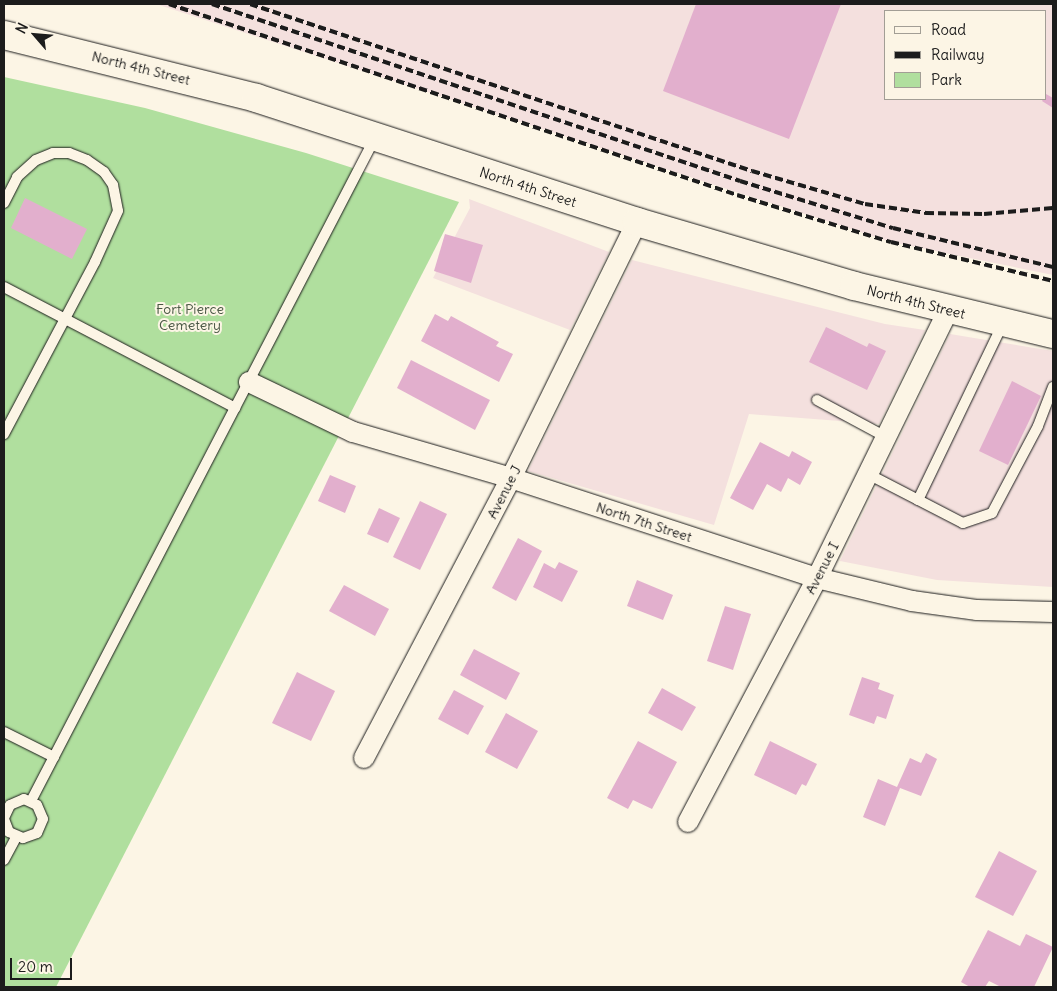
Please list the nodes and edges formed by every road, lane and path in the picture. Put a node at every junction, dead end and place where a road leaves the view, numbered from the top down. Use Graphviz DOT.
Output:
graph roads {
  1 [pos="4,35"];
  2 [pos="376,137"];
  3 [pos="4,203"];
  4 [pos="637,222"];
  5 [pos="4,286"];
  6 [pos="948,311"];
  7 [pos="65,318"];
  8 [pos="1003,323"];
  9 [pos="1053,334"];
  10 [pos="249,382"];
  11 [pos="1053,387"];
  12 [pos="817,400"];
  13 [pos="235,408"];
  14 [pos="4,434"];
  15 [pos="886,437"];
  16 [pos="868,474"];
  17 [pos="511,478"];
  18 [pos="918,500"];
  19 [pos="817,578"];
  20 [pos="1053,612"];
  21 [pos="4,732"];
  22 [pos="54,757"];
  23 [pos="364,758"];
  24 [pos="31,801"];
  25 [pos="4,819"];
  26 [pos="688,822"];
  27 [pos="16,837"];
  28 [pos="4,860"];
  1 -- 2 [label="main road, North 4th Street"];
  2 -- 4 [label="main road, North 4th Street"];
  2 -- 10 [label="lane"];
  3 -- 7 [label="lane"];
  4 -- 6 [label="main road, North 4th Street"];
  4 -- 17 [label="street, Avenue J"];
  5 -- 7 [label="lane"];
  6 -- 8 [label="main road, North 4th Street"];
  6 -- 15 [label="street, Avenue I"];
  7 -- 13 [label="lane"];
  7 -- 14 [label="lane"];
  8 -- 9 [label="main road, North 4th Street"];
  8 -- 18 [label="lane"];
  10 -- 13 [label="lane"];
  10 -- 17 [label="street, North 7th Street"];
  11 -- 18 [label="lane"];
  12 -- 15 [label="lane"];
  13 -- 22 [label="lane"];
  15 -- 16 [label="street, Avenue I"];
  16 -- 18 [label="lane"];
  16 -- 19 [label="street, Avenue I"];
  17 -- 19 [label="street, North 7th Street"];
  17 -- 23 [label="street, Avenue J"];
  19 -- 20 [label="street, North 7th Street"];
  19 -- 26 [label="street, Avenue I"];
  21 -- 22 [label="lane"];
  22 -- 24 [label="lane"];
  24 -- 25 [label="lane"];
  24 -- 27 [label="lane"];
  25 -- 27 [label="lane"];
  27 -- 28 [label="lane"];
}
